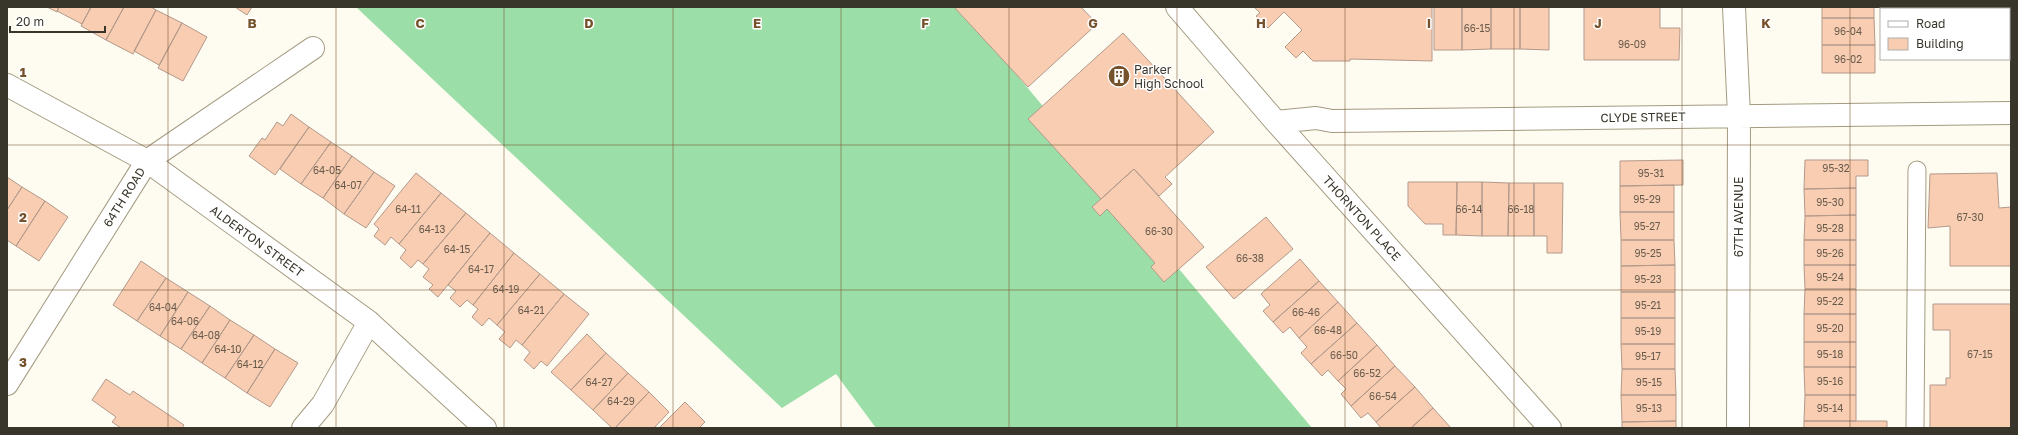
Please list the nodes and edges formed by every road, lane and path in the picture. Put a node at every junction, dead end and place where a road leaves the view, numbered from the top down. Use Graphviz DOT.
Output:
graph roads {
  1 [pos="1177,7"];
  2 [pos="1734,7"];
  3 [pos="313,48"];
  4 [pos="7,85"];
  5 [pos="2011,114"];
  6 [pos="1738,116"];
  7 [pos="1276,122"];
  8 [pos="146,161"];
  9 [pos="1917,170"];
  10 [pos="369,322"];
  11 [pos="7,384"];
  12 [pos="303,428"];
  13 [pos="485,428"];
  14 [pos="1550,428"];
  15 [pos="1738,428"];
  16 [pos="1915,428"];
  1 -- 7 [label="street, THORNTON PLACE"];
  2 -- 6 [label="street, 67TH AVENUE"];
  3 -- 8 [label="street, 64TH ROAD"];
  4 -- 8 [label="street, ALDERTON STREET"];
  5 -- 6 [label="street, CLYDE STREET"];
  6 -- 7 [label="street, CLYDE STREET"];
  6 -- 15 [label="street, 67TH AVENUE"];
  7 -- 14 [label="street, THORNTON PLACE"];
  8 -- 10 [label="street, ALDERTON STREET"];
  8 -- 11 [label="street, 64TH ROAD"];
  9 -- 16 [label="lane"];
  10 -- 12 [label="street"];
  10 -- 13 [label="street, ALDERTON STREET"];
}
